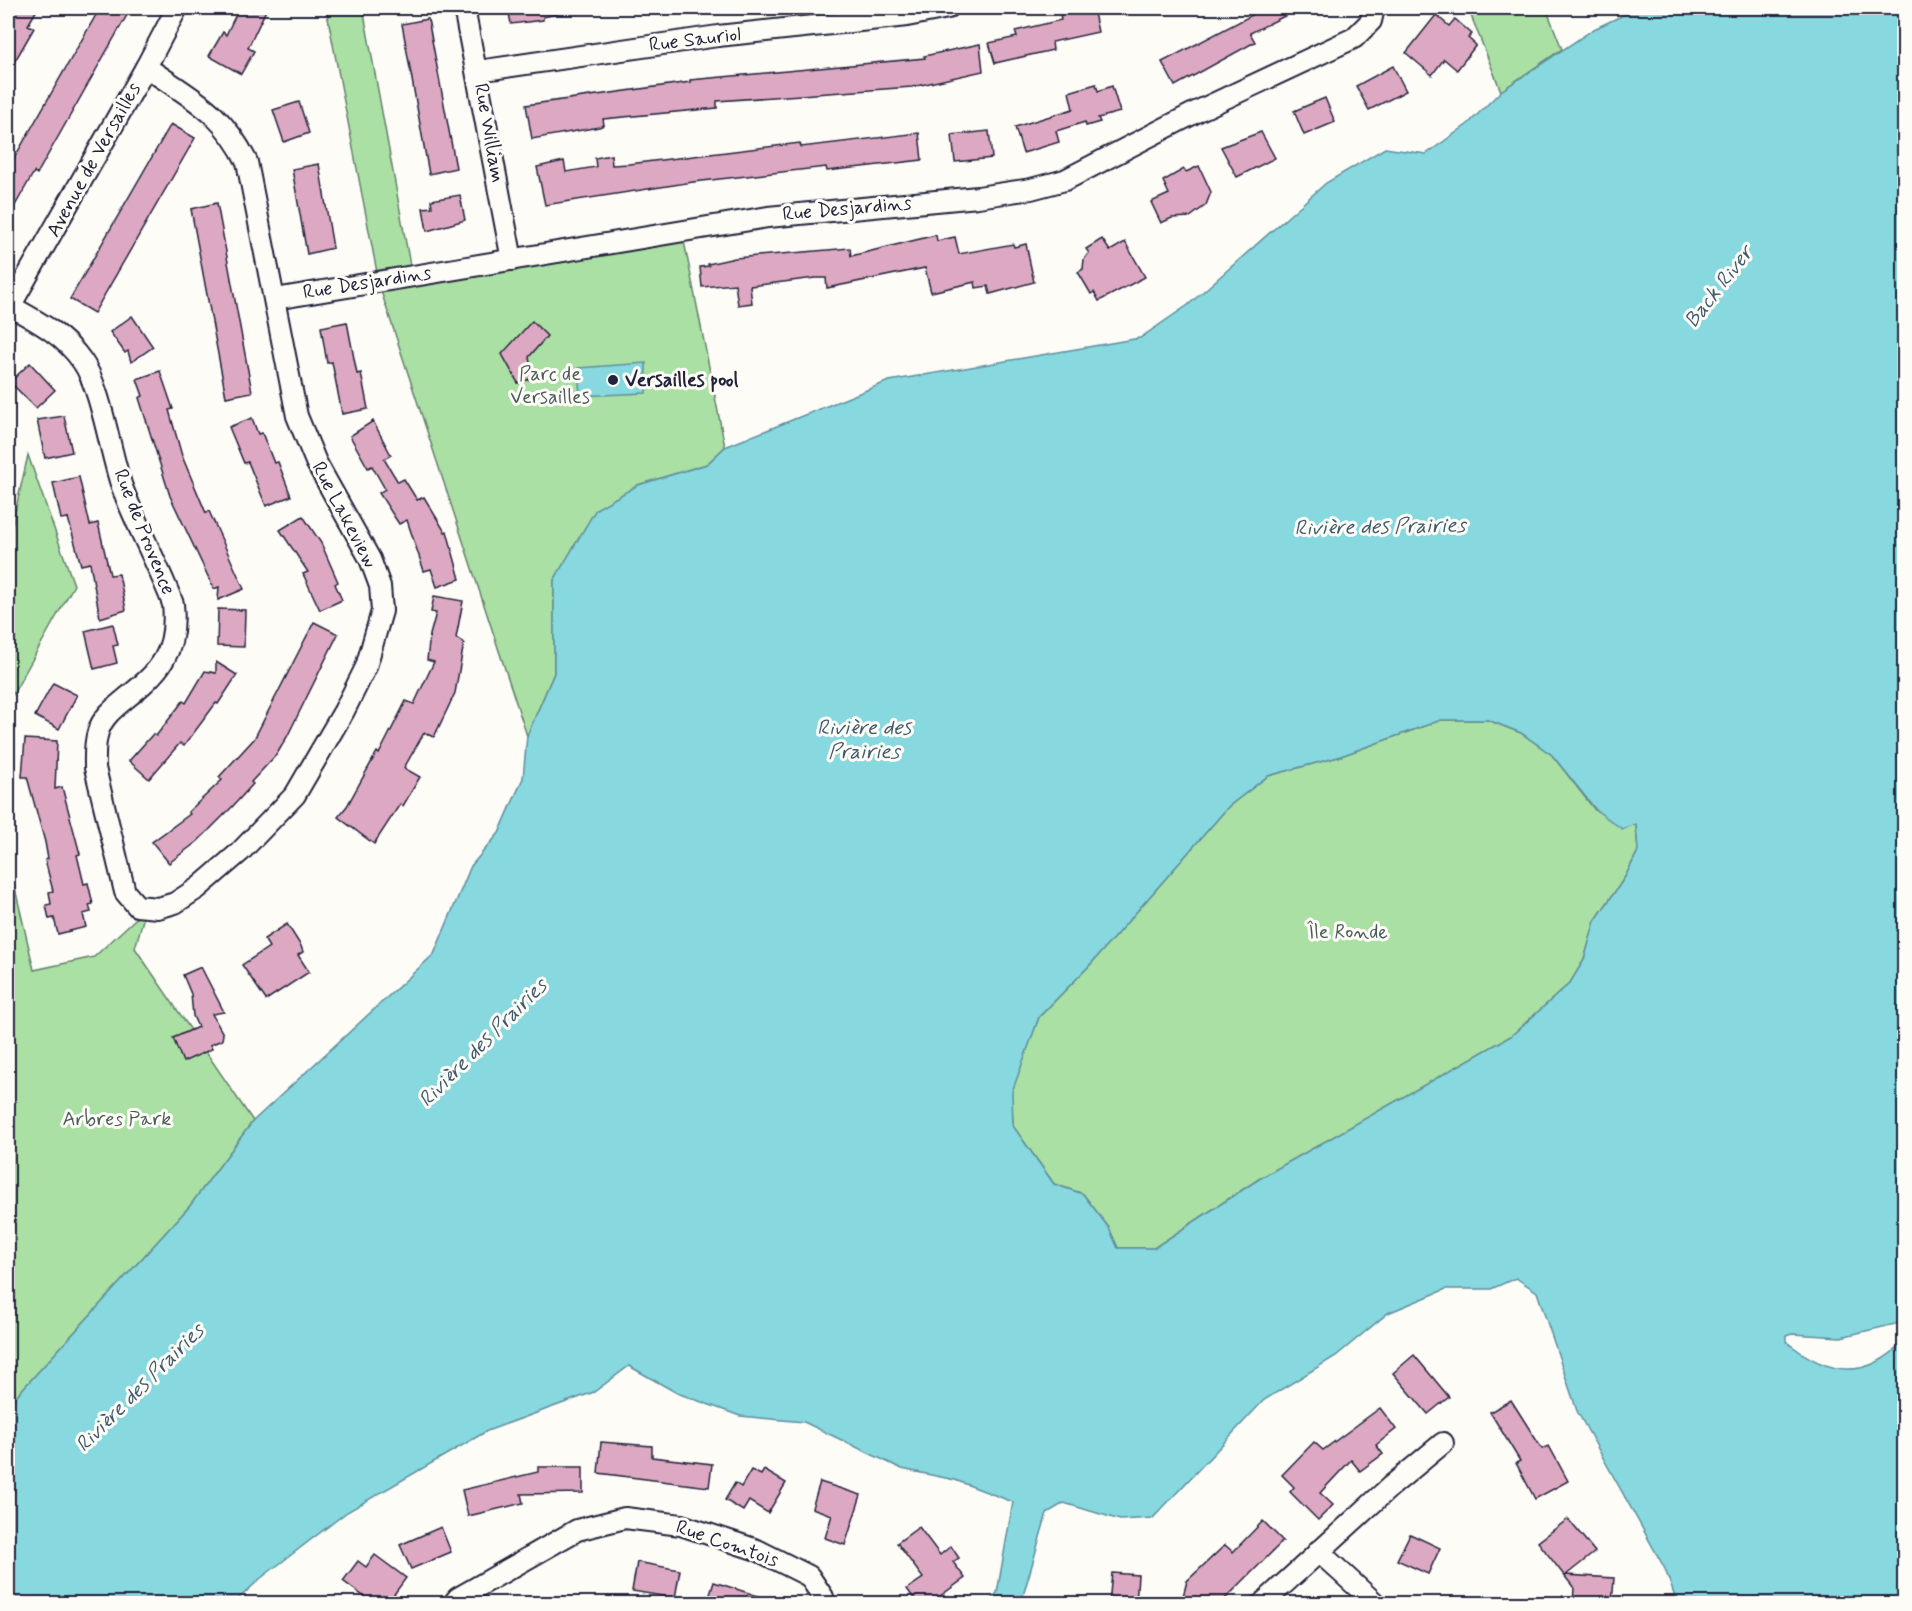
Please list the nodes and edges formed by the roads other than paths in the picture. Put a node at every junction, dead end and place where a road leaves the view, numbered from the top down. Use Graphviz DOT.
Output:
graph roads {
  1 [pos="177,8"];
  2 [pos="464,8"];
  3 [pos="948,8"];
  4 [pos="1374,8"];
  5 [pos="906,12"];
  6 [pos="146,67"];
  7 [pos="478,70"];
  8 [pos="512,260"];
  9 [pos="275,299"];
  10 [pos="9,308"];
  11 [pos="137,906"];
  12 [pos="1443,1443"];
  13 [pos="1318,1551"];
  14 [pos="453,1604"];
  15 [pos="821,1604"];
  16 [pos="1262,1604"];
  17 [pos="1376,1604"];
  1 -- 6 [label="street, Avenue de Versailles"];
  2 -- 7 [label="street, Rue William"];
  3 -- 5 [label="street, Rue Sauriol"];
  4 -- 8 [label="street, Rue Desjardins"];
  5 -- 7 [label="street, Rue Sauriol"];
  6 -- 9 [label="street, Rue Lakeview"];
  6 -- 10 [label="street, Avenue de Versailles"];
  7 -- 8 [label="street, Rue William"];
  8 -- 9 [label="street, Rue Desjardins"];
  9 -- 11 [label="street, Rue Lakeview"];
  10 -- 11 [label="street, Rue de Provence"];
  12 -- 13 [label="street"];
  13 -- 16 [label="street"];
  13 -- 17 [label="street"];
  14 -- 15 [label="street, Rue Comtois"];
}
